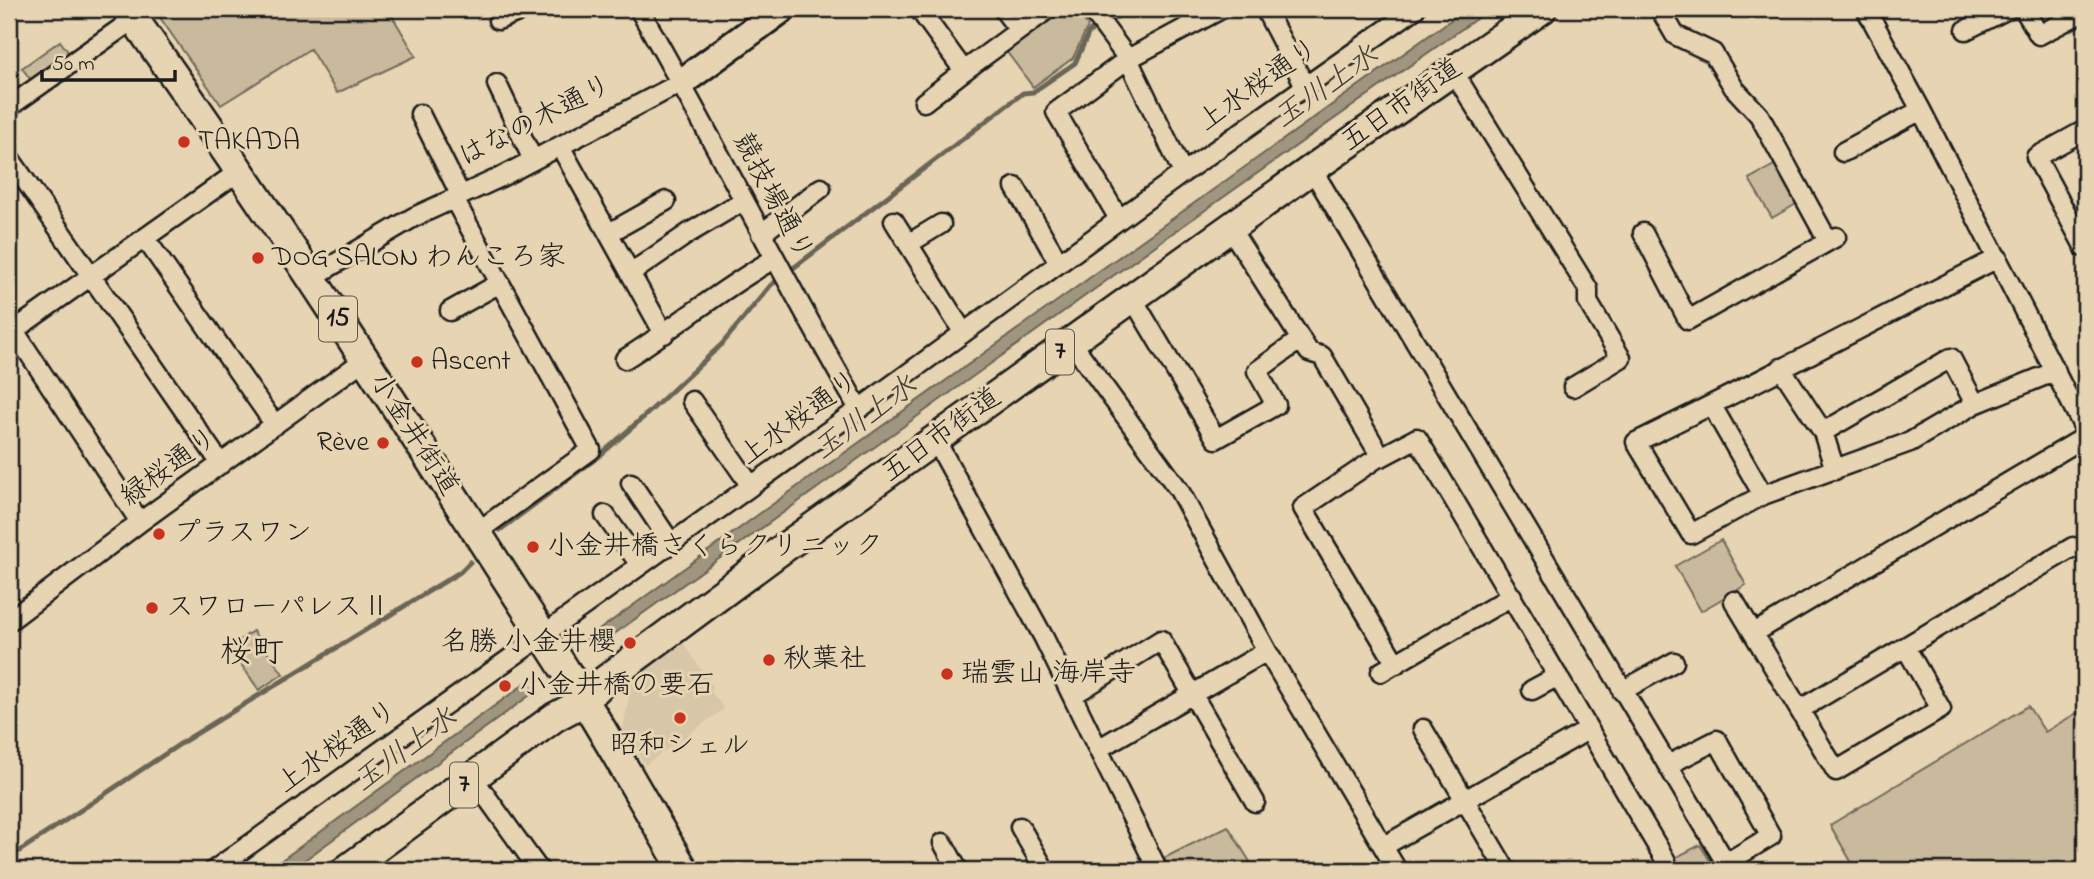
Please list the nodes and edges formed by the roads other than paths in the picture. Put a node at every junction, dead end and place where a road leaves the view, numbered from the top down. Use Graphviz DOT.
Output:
graph roads {
  1 [pos="525,9"];
  2 [pos="639,9"];
  3 [pos="782,9"];
  4 [pos="919,9"];
  5 [pos="1003,9"];
  6 [pos="1048,9"];
  7 [pos="1091,9"];
  8 [pos="1221,9"];
  9 [pos="1265,9"];
  10 [pos="1415,9"];
  11 [pos="1542,9"];
  12 [pos="1660,9"];
  13 [pos="1866,9"];
  14 [pos="2008,9"];
  15 [pos="2024,9"];
  16 [pos="2085,11"];
  17 [pos="130,14"];
  18 [pos="498,20"];
  19 [pos="1019,30"];
  20 [pos="1966,30"];
  21 [pos="1128,59"];
  22 [pos="964,71"];
  23 [pos="1453,71"];
  24 [pos="682,82"];
  25 [pos="497,84"];
  26 [pos="1305,86"];
  27 [pos="924,102"];
  28 [pos="9,107"];
  29 [pos="1921,110"];
  30 [pos="420,114"];
  31 [pos="2085,130"];
  32 [pos="561,146"];
  33 [pos="1843,152"];
  34 [pos="9,157"];
  35 [pos="533,160"];
  36 [pos="1312,169"];
  37 [pos="238,173"];
  38 [pos="1183,173"];
  39 [pos="1015,187"];
  40 [pos="821,188"];
  41 [pos="457,197"];
  42 [pos="666,201"];
  43 [pos="743,201"];
  44 [pos="1119,219"];
  45 [pos="894,221"];
  46 [pos="941,224"];
  47 [pos="1230,228"];
  48 [pos="609,233"];
  49 [pos="1643,233"];
  50 [pos="761,234"];
  51 [pos="145,238"];
  52 [pos="908,244"];
  53 [pos="2085,248"];
  54 [pos="1998,258"];
  55 [pos="776,262"];
  56 [pos="1059,263"];
  57 [pos="631,273"];
  58 [pos="92,276"];
  59 [pos="311,278"];
  60 [pos="500,283"];
  61 [pos="1133,299"];
  62 [pos="450,311"];
  63 [pos="10,329"];
  64 [pos="963,332"];
  65 [pos="664,334"];
  66 [pos="1301,339"];
  67 [pos="1072,343"];
  68 [pos="625,359"];
  69 [pos="364,360"];
  70 [pos="1781,368"];
  71 [pos="2056,372"];
  72 [pos="1573,387"];
  73 [pos="692,401"];
  74 [pos="1975,404"];
  75 [pos="1712,406"];
  76 [pos="859,409"];
  77 [pos="275,425"];
  78 [pos="2085,429"];
  79 [pos="1822,432"];
  80 [pos="2085,438"];
  81 [pos="936,440"];
  82 [pos="1380,456"];
  83 [pos="220,464"];
  84 [pos="1835,470"];
  85 [pos="631,483"];
  86 [pos="751,486"];
  87 [pos="1763,495"];
  88 [pos="605,515"];
  89 [pos="140,522"];
  90 [pos="477,533"];
  91 [pos="671,543"];
  92 [pos="2085,551"];
  93 [pos="640,565"];
  94 [pos="1512,596"];
  95 [pos="1734,601"];
  96 [pos="9,621"];
  97 [pos="1754,633"];
  98 [pos="542,635"];
  99 [pos="1906,648"];
  100 [pos="1267,651"];
  101 [pos="1674,662"];
  102 [pos="1558,676"];
  103 [pos="1532,690"];
  104 [pos="1622,691"];
  105 [pos="1193,694"];
  106 [pos="1073,695"];
  107 [pos="583,702"];
  108 [pos="1801,709"];
  109 [pos="1423,730"];
  110 [pos="1588,730"];
  111 [pos="1098,749"];
  112 [pos="1668,765"];
  113 [pos="473,778"];
  114 [pos="1465,799"];
  115 [pos="1255,802"];
  116 [pos="1020,827"];
  117 [pos="943,843"];
  118 [pos="1384,846"];
  119 [pos="1667,861"];
  120 [pos="1156,864"];
  121 [pos="214,870"];
  122 [pos="346,870"];
  123 [pos="539,870"];
  124 [pos="684,870"];
  125 [pos="958,870"];
  126 [pos="1045,870"];
  127 [pos="1398,870"];
  128 [pos="1506,870"];
  1 -- 18 [label="street"];
  2 -- 24 [label="street, 競技場通り"];
  3 -- 24 [label="street, はなの木通り"];
  4 -- 22 [label="street"];
  5 -- 19 [label="street"];
  6 -- 19 [label="street"];
  7 -- 21 [label="street"];
  8 -- 21 [label="street"];
  9 -- 26 [label="street"];
  10 -- 26 [label="street, 上水桜通り"];
  11 -- 23 [label="main road, 五日市街道 / 7"];
  12 -- 49 [label="street"];
  13 -- 29 [label="street"];
  14 -- 20 [label="street"];
  15 -- 16 [label="street"];
  17 -- 28 [label="street"];
  17 -- 37 [label="main road, 小金井街道 / 15"];
  19 -- 22 [label="street"];
  21 -- 38 [label="street"];
  21 -- 44 [label="street"];
  22 -- 27 [label="street"];
  23 -- 36 [label="main road, 五日市街道 / 7"];
  23 -- 72 [label="street"];
  24 -- 32 [label="street, はなの木通り"];
  24 -- 43 [label="street, 競技場通り"];
  25 -- 35 [label="street"];
  26 -- 38 [label="street, 上水桜通り"];
  29 -- 33 [label="street"];
  29 -- 54 [label="street"];
  30 -- 41 [label="street"];
  31 -- 53 [label="street"];
  32 -- 35 [label="street, はなの木通り"];
  32 -- 48 [label="street"];
  34 -- 58 [label="street"];
  35 -- 41 [label="street, はなの木通り"];
  36 -- 47 [label="main road, 五日市街道 / 7"];
  36 -- 104 [label="street"];
  37 -- 51 [label="street"];
  37 -- 59 [label="main road, 小金井街道 / 15"];
  38 -- 44 [label="street, 上水桜通り"];
  39 -- 56 [label="street"];
  40 -- 50 [label="street"];
  41 -- 59 [label="street, はなの木通り"];
  41 -- 60 [label="street"];
  42 -- 48 [label="street"];
  43 -- 50 [label="street, 競技場通り"];
  43 -- 57 [label="street"];
  44 -- 56 [label="street, 上水桜通り"];
  45 -- 52 [label="street"];
  46 -- 52 [label="street"];
  47 -- 61 [label="main road, 五日市街道 / 7"];
  47 -- 66 [label="street"];
  48 -- 57 [label="street"];
  50 -- 55 [label="street, 競技場通り"];
  51 -- 58 [label="street"];
  51 -- 77 [label="street"];
  52 -- 64 [label="street"];
  54 -- 70 [label="street"];
  54 -- 71 [label="street"];
  55 -- 65 [label="street"];
  55 -- 76 [label="street, 競技場通り"];
  56 -- 64 [label="street, 上水桜通り"];
  57 -- 65 [label="street"];
  58 -- 63 [label="street"];
  58 -- 83 [label="street"];
  59 -- 69 [label="main road, 小金井街道 / 15"];
  60 -- 62 [label="street"];
  60 -- 90 [label="street"];
  61 -- 66 [label="street"];
  61 -- 67 [label="main road, 五日市街道 / 7"];
  63 -- 89 [label="street"];
  64 -- 76 [label="street, 上水桜通り"];
  65 -- 68 [label="street"];
  66 -- 82 [label="street"];
  67 -- 81 [label="main road, 五日市街道 / 7"];
  67 -- 100 [label="street"];
  69 -- 77 [label="street, 緑桜通り"];
  69 -- 90 [label="main road, 小金井街道 / 15"];
  70 -- 75 [label="street"];
  70 -- 79 [label="street"];
  71 -- 74 [label="street"];
  71 -- 78 [label="street"];
  73 -- 86 [label="street"];
  74 -- 79 [label="street"];
  74 -- 84 [label="street"];
  75 -- 87 [label="street"];
  75 -- 87 [label="street"];
  76 -- 86 [label="street, 上水桜通り"];
  77 -- 83 [label="street, 緑桜通り"];
  79 -- 84 [label="street"];
  80 -- 97 [label="street"];
  81 -- 106 [label="street"];
  81 -- 107 [label="main road, 五日市街道 / 7"];
  82 -- 94 [label="street"];
  82 -- 94 [label="street"];
  83 -- 89 [label="street, 緑桜通り"];
  84 -- 87 [label="street"];
  85 -- 91 [label="street"];
  86 -- 91 [label="street, 上水桜通り"];
  88 -- 93 [label="street"];
  89 -- 96 [label="street, 緑桜通り"];
  90 -- 98 [label="main road, 小金井街道 / 15"];
  91 -- 93 [label="street, 上水桜通り"];
  92 -- 99 [label="street"];
  93 -- 98 [label="street, 上水桜通り"];
  94 -- 102 [label="street"];
  95 -- 97 [label="street"];
  97 -- 108 [label="street"];
  98 -- 107 [label="main road, 小金井街道 / 15"];
  98 -- 121 [label="street, 上水桜通り"];
  99 -- 108 [label="street"];
  99 -- 108 [label="street"];
  100 -- 105 [label="street"];
  100 -- 118 [label="street"];
  101 -- 104 [label="street"];
  102 -- 103 [label="street"];
  102 -- 110 [label="street"];
  104 -- 112 [label="street"];
  105 -- 106 [label="street"];
  105 -- 111 [label="street"];
  105 -- 115 [label="street"];
  106 -- 111 [label="street"];
  107 -- 113 [label="main road, 五日市街道 / 7"];
  107 -- 124 [label="main road, 小金井街道 / 15"];
  109 -- 114 [label="street"];
  110 -- 114 [label="street"];
  110 -- 119 [label="street"];
  111 -- 120 [label="street"];
  112 -- 112 [label="street"];
  113 -- 122 [label="main road, 五日市街道 / 7"];
  113 -- 123 [label="street"];
  114 -- 118 [label="street"];
  114 -- 128 [label="street"];
  116 -- 126 [label="street"];
  117 -- 125 [label="street"];
  118 -- 127 [label="street"];
}
